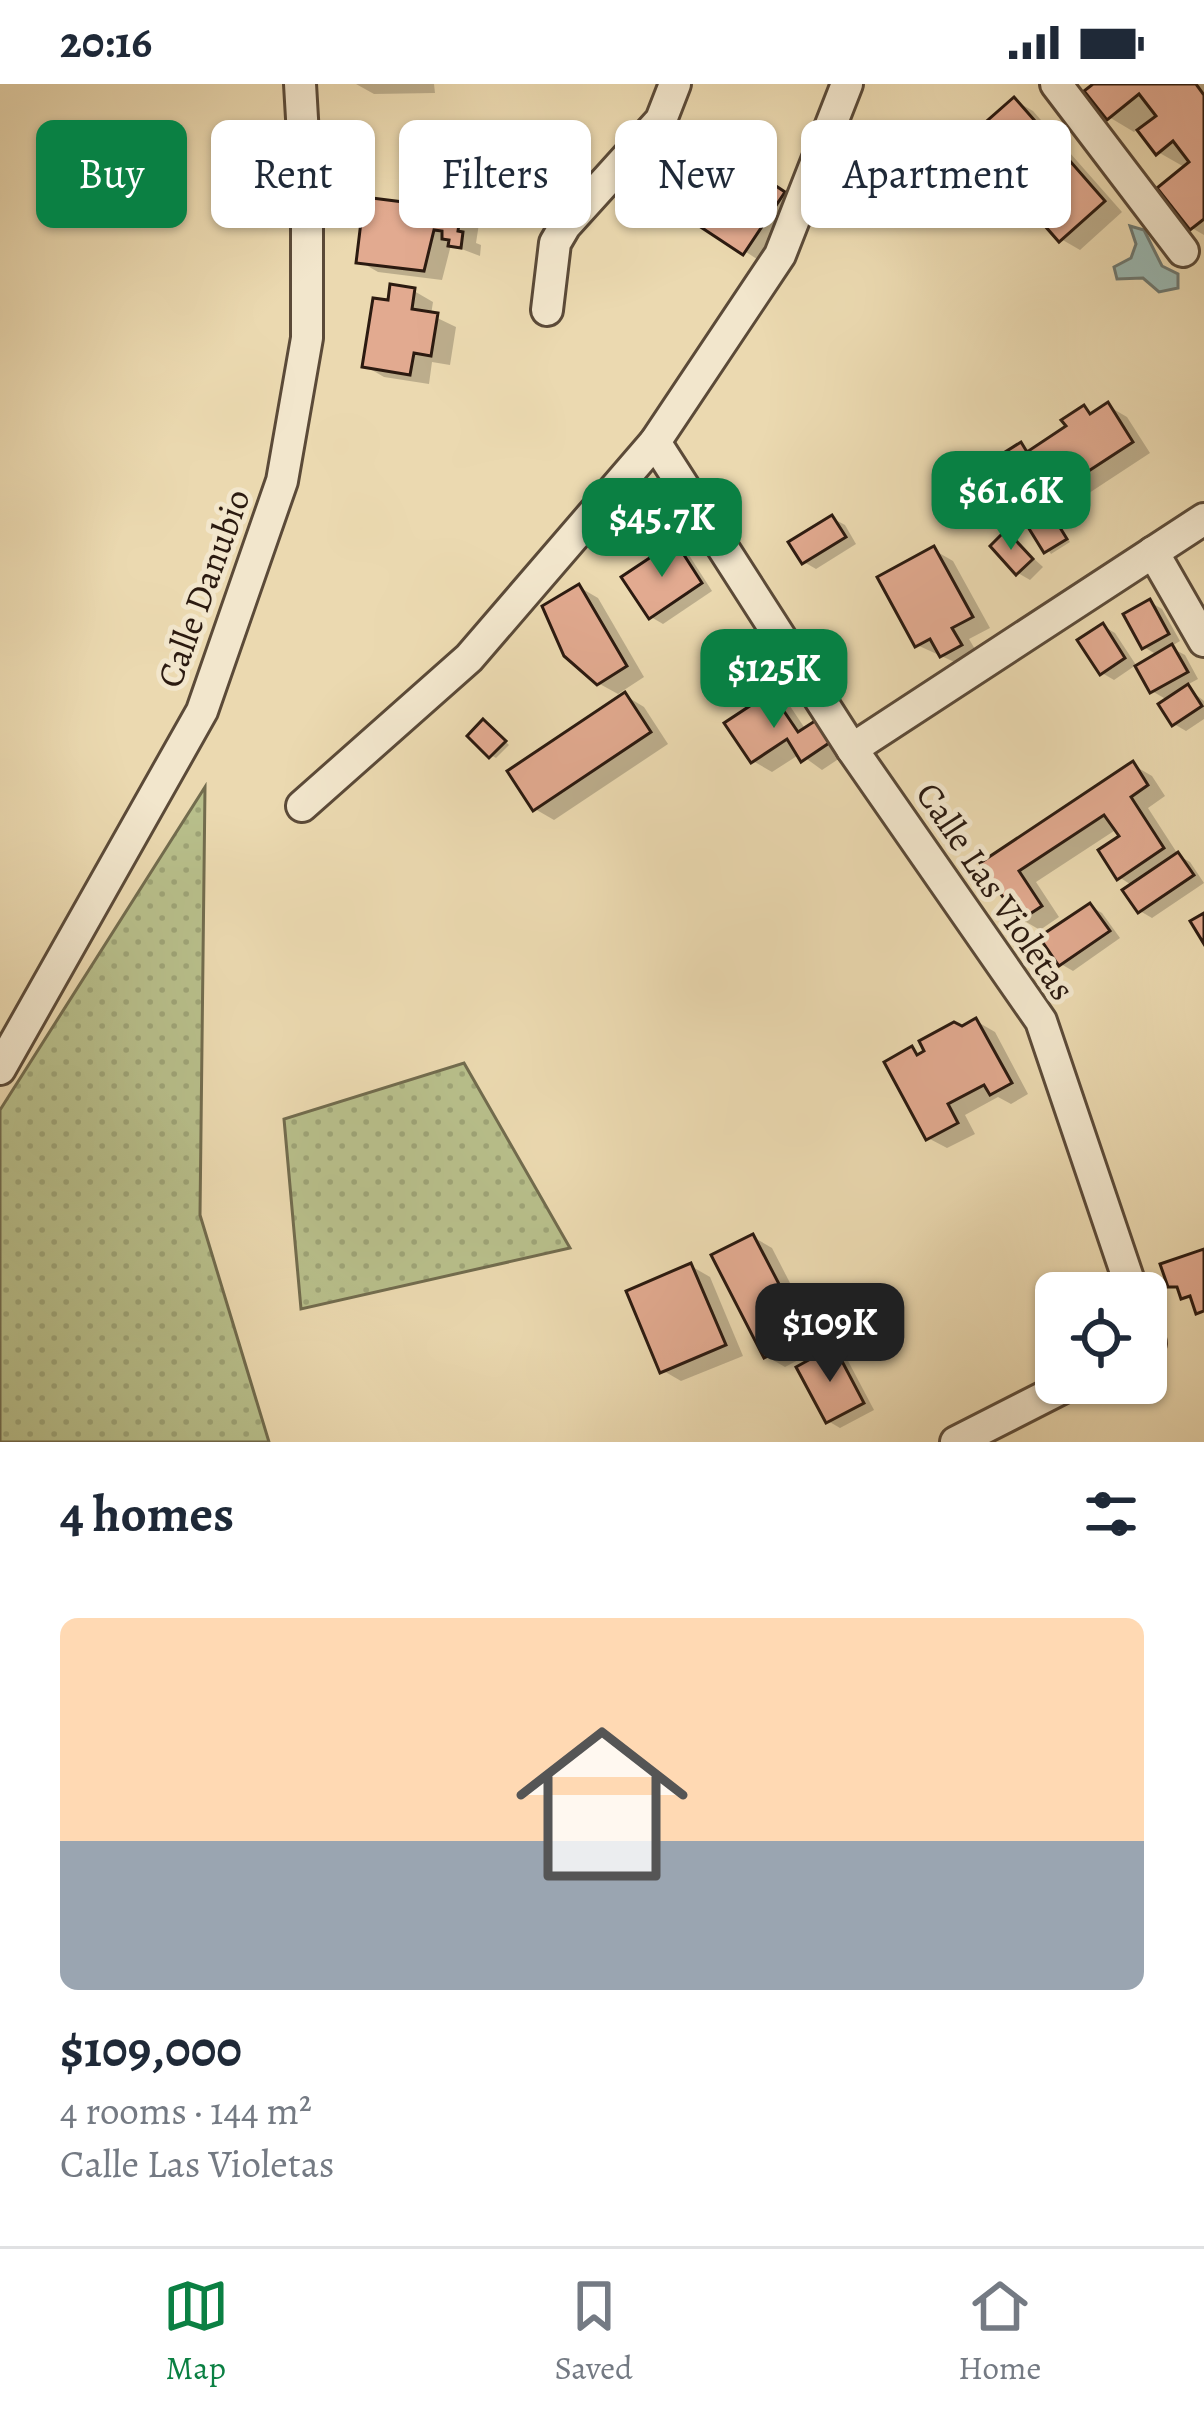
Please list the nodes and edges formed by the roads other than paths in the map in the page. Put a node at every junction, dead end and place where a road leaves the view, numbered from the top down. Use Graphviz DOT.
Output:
graph roads {
  1 [pos="300,84"];
  2 [pos="675,84"];
  3 [pos="847,84"];
  4 [pos="1056,84"];
  5 [pos="1183,251"];
  6 [pos="547,310"];
  7 [pos="655,442"];
  8 [pos="1204,519"];
  9 [pos="1153,552"];
  10 [pos="1204,641"];
  11 [pos="852,749"];
  12 [pos="302,806"];
  13 [pos="0,1069"];
  14 [pos="1126,1272"];
  15 [pos="1035,1402"];
  16 [pos="956,1442"];
  1 -- 13 [label="street, Calle Danubio"];
  2 -- 6 [label="street"];
  3 -- 7 [label="street"];
  4 -- 5 [label="street"];
  7 -- 11 [label="street, Calle Las Violetas"];
  7 -- 12 [label="street"];
  8 -- 9 [label="street"];
  9 -- 10 [label="street"];
  9 -- 11 [label="street"];
  11 -- 14 [label="street, Calle Las Violetas"];
  15 -- 16 [label="street"];
}
